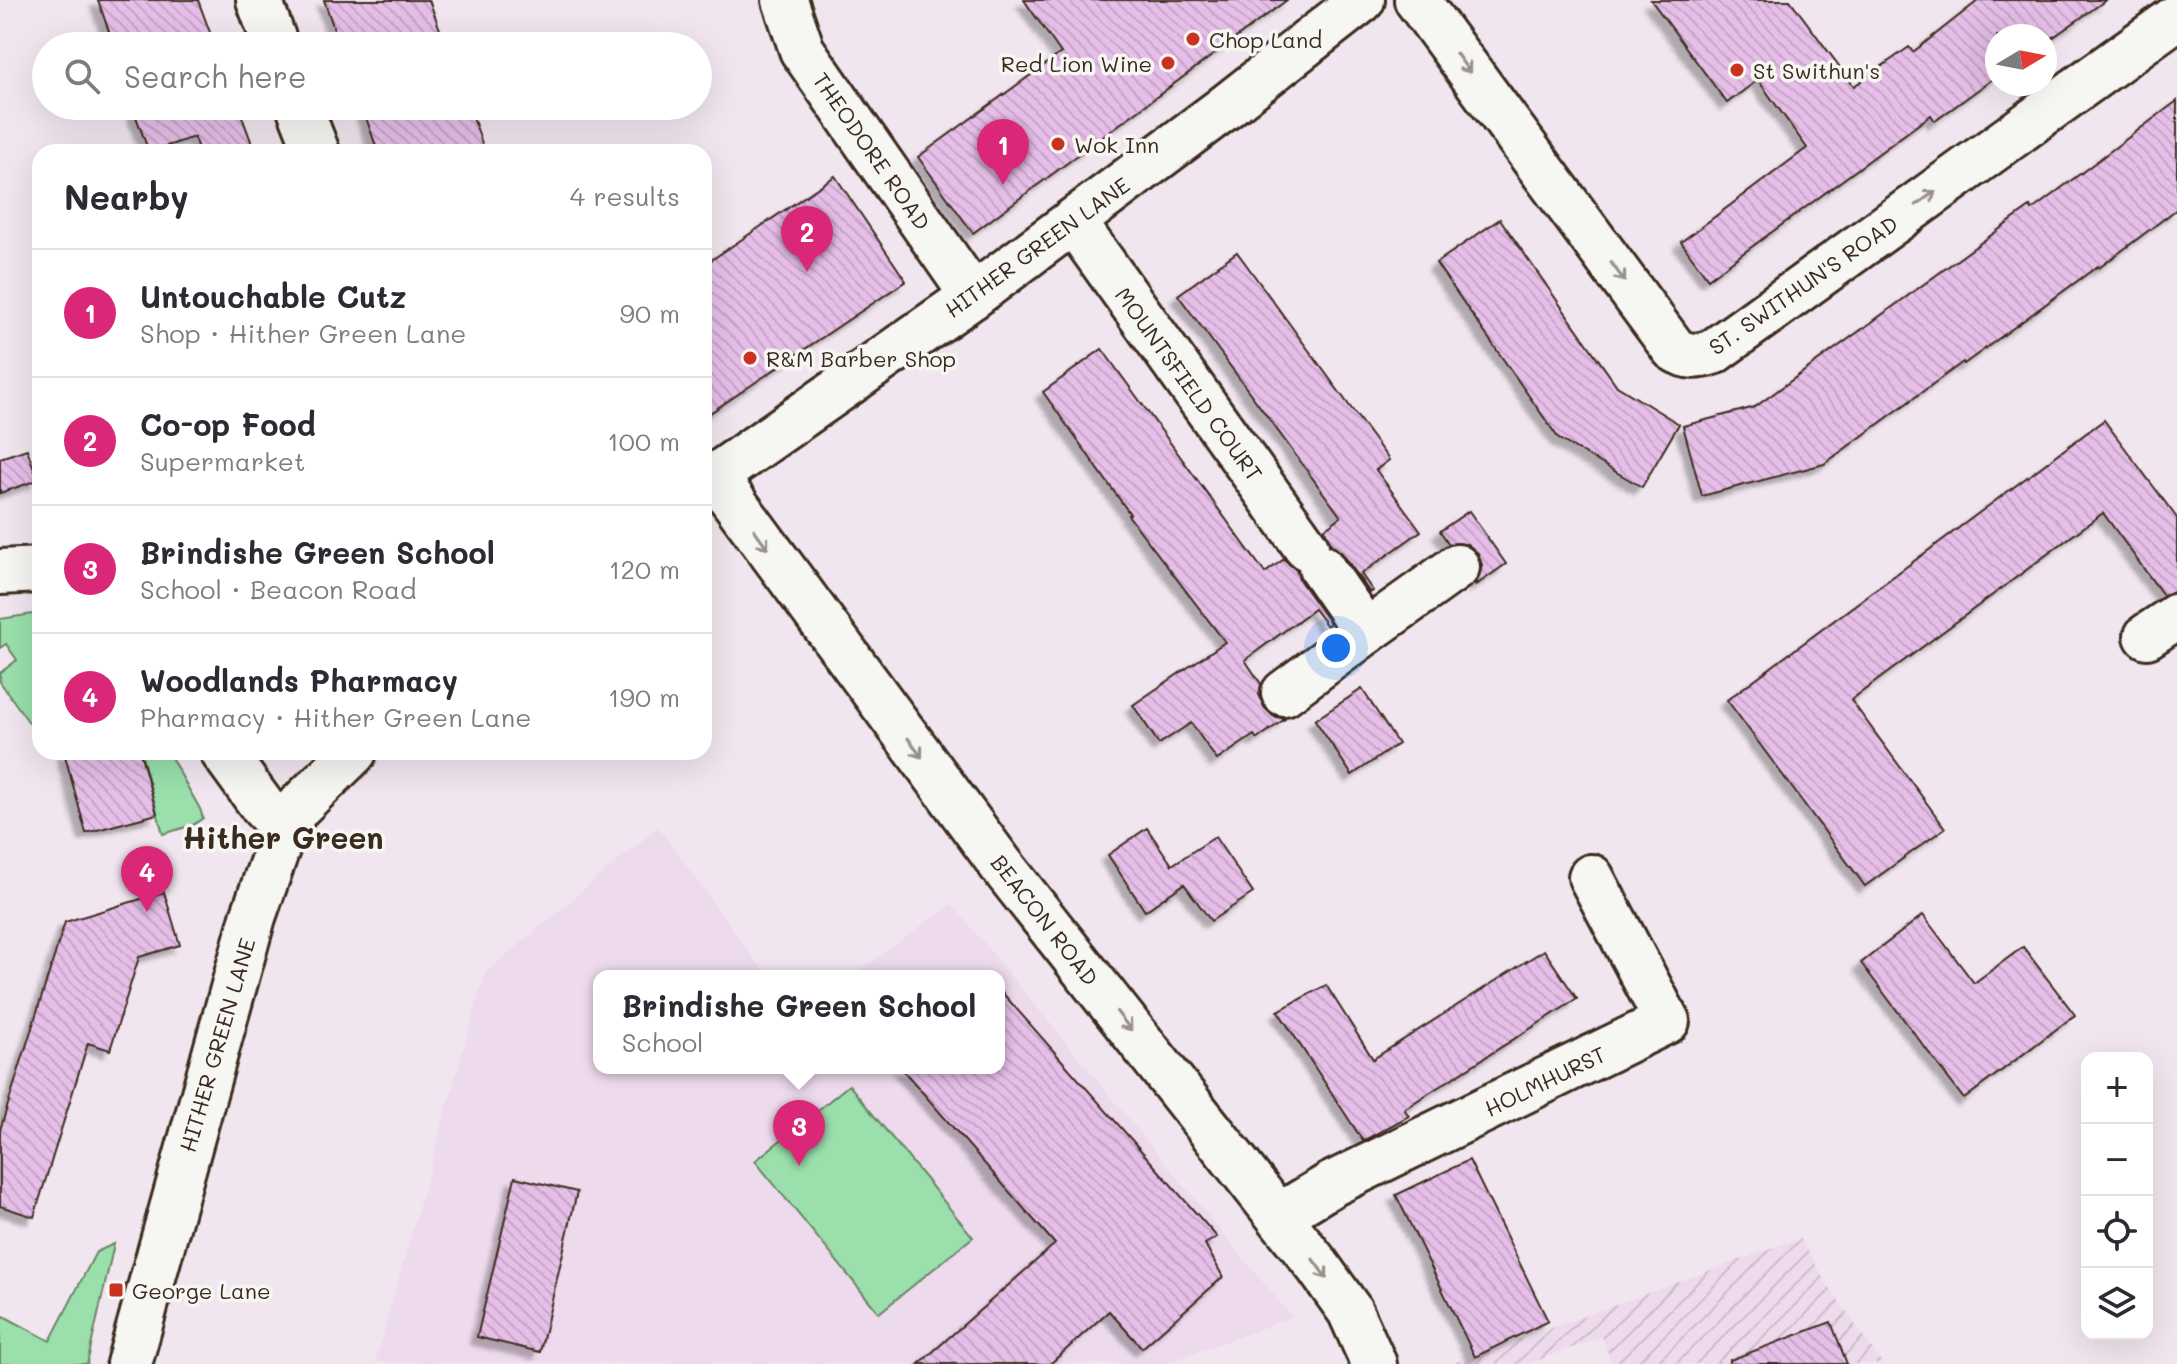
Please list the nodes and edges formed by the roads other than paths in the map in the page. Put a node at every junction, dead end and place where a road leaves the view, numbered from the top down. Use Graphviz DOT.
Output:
graph roads {
  1 [pos="259,0"];
  2 [pos="785,0"];
  3 [pos="1362,0"];
  4 [pos="1417,0"];
  5 [pos="2164,23"];
  6 [pos="271,32"];
  7 [pos="304,120"];
  8 [pos="314,144"];
  9 [pos="1073,221"];
  10 [pos="973,296"];
  11 [pos="712,478"];
  12 [pos="712,484"];
  13 [pos="1457,567"];
  14 [pos="32,570"];
  15 [pos="0,572"];
  16 [pos="1366,632"];
  17 [pos="1284,693"];
  18 [pos="229,760"];
  19 [pos="346,760"];
  20 [pos="284,829"];
  21 [pos="1591,877"];
  22 [pos="1279,1216"];
  23 [pos="129,1364"];
  24 [pos="1374,1364"];
  1 -- 6 [label="street"];
  2 -- 10 [label="street, THEODORE ROAD"];
  3 -- 9 [label="street, HITHER GREEN LANE"];
  4 -- 5 [label="street, ST. SWITHUN'S ROAD, one-way"];
  7 -- 8 [label="street"];
  9 -- 10 [label="street, HITHER GREEN LANE"];
  9 -- 16 [label="street, MOUNTSFIELD COURT"];
  10 -- 11 [label="street, HITHER GREEN LANE"];
  12 -- 22 [label="street, BEACON ROAD, one-way"];
  13 -- 16 [label="street"];
  14 -- 15 [label="street"];
  16 -- 17 [label="street"];
  18 -- 20 [label="street"];
  19 -- 20 [label="street, HITHER GREEN LANE"];
  20 -- 23 [label="street, HITHER GREEN LANE"];
  21 -- 22 [label="street, HOLMHURST"];
  22 -- 24 [label="street, BEACON ROAD, one-way"];
}
